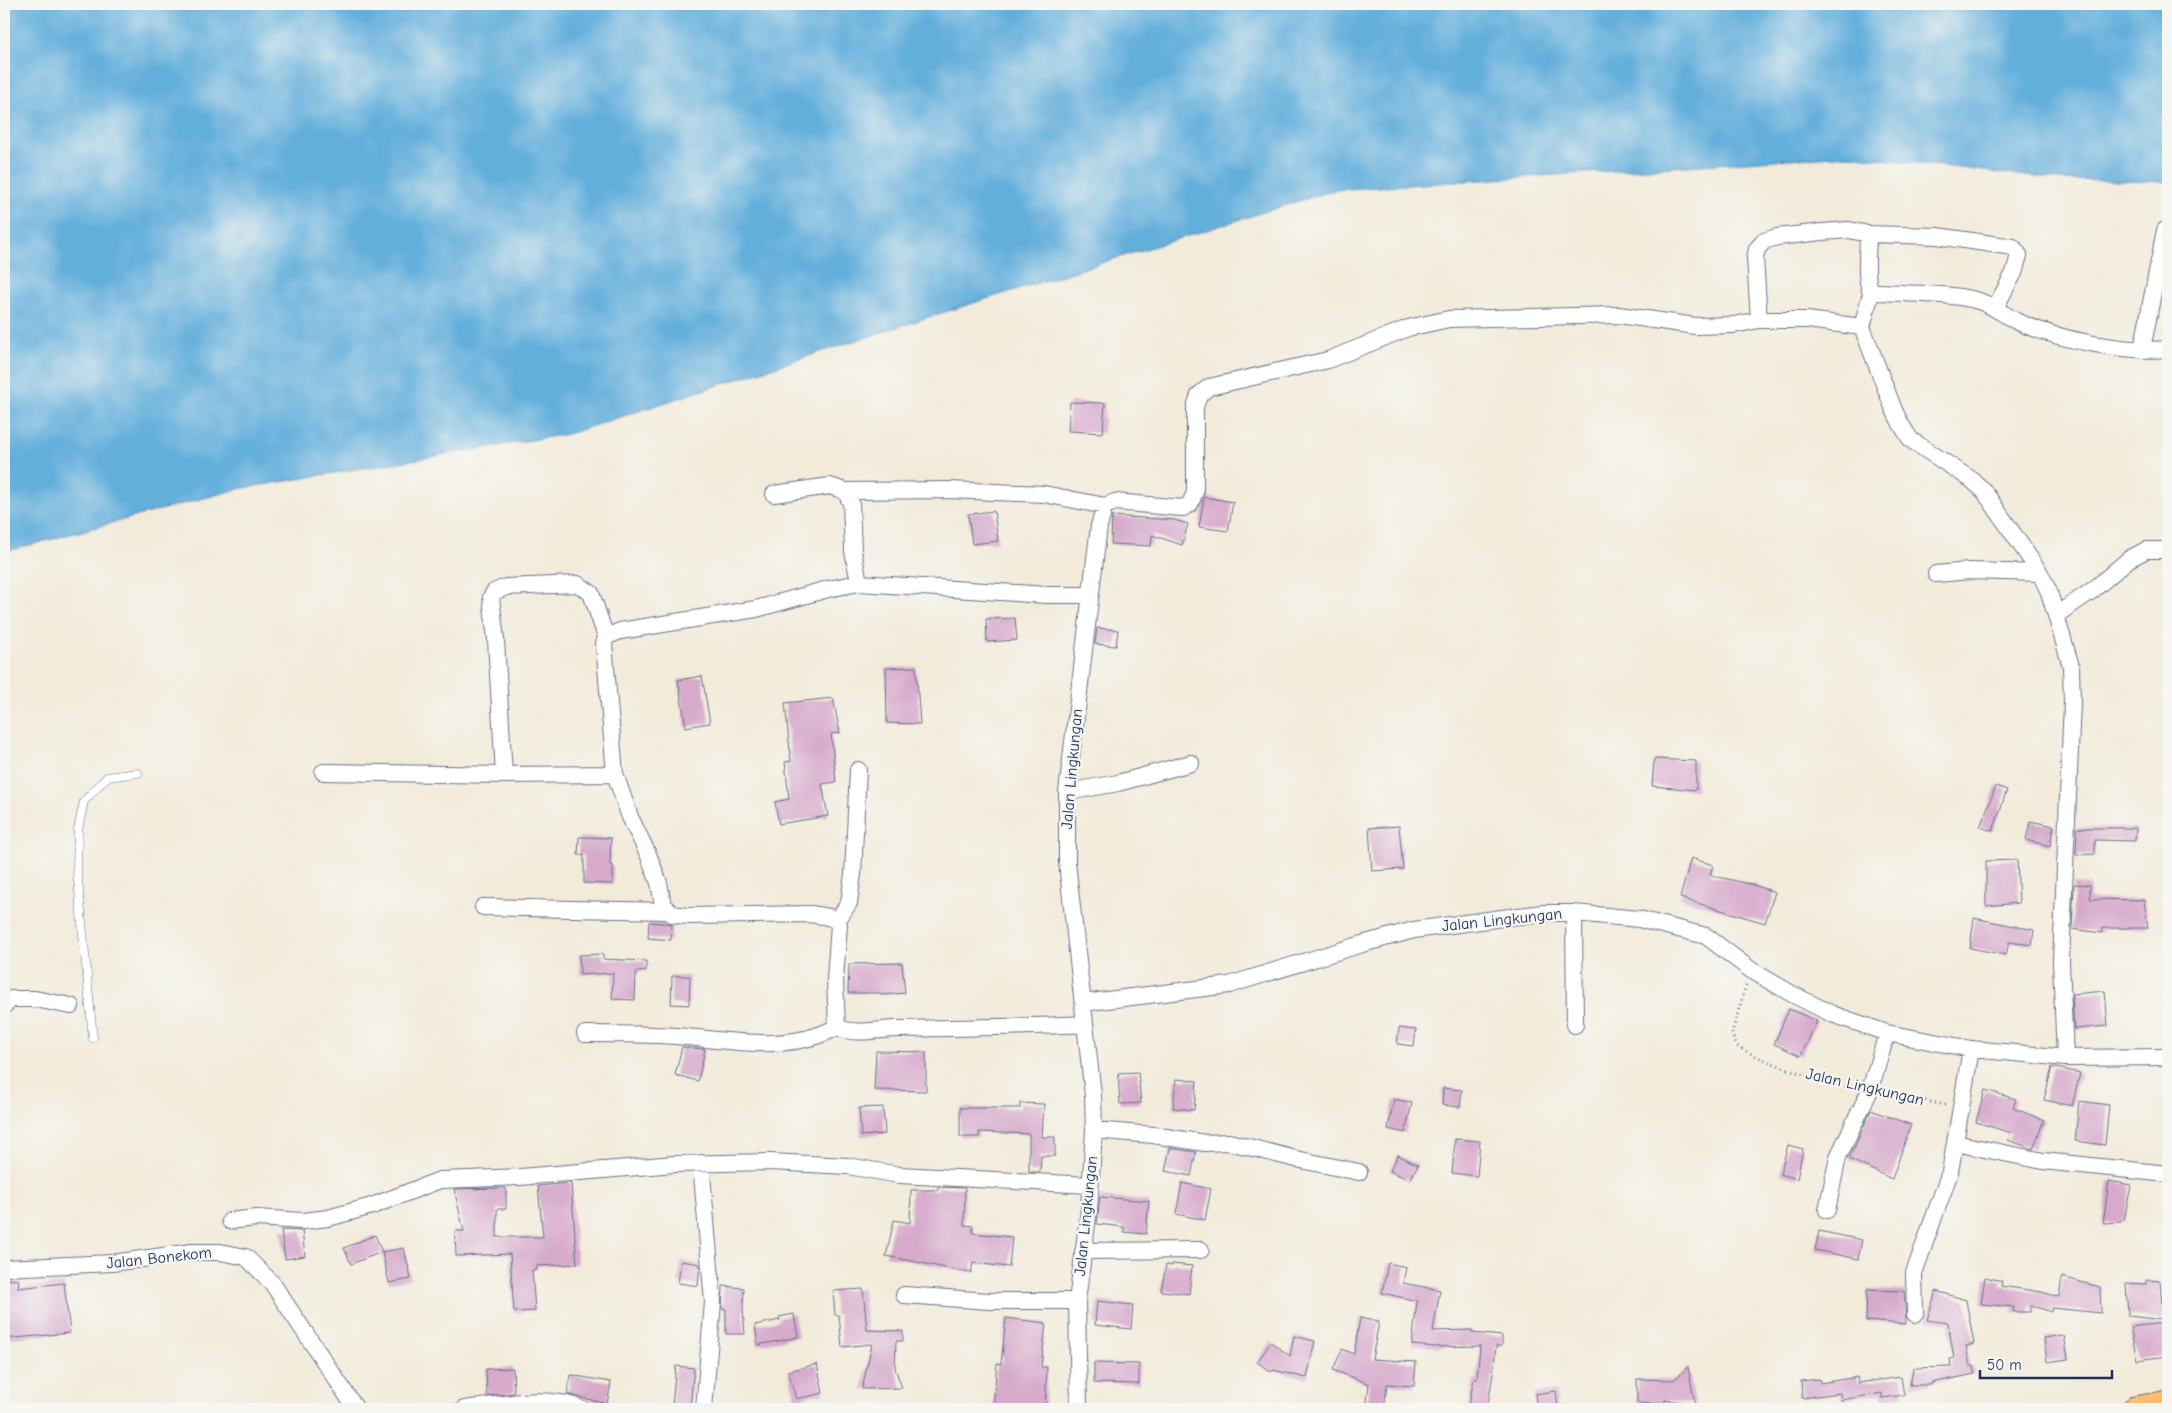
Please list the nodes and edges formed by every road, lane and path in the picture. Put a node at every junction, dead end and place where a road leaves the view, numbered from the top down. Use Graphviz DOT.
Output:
graph roads {
  1 [pos="2165,230"];
  2 [pos="1868,234"];
  3 [pos="1871,293"];
  4 [pos="1995,308"];
  5 [pos="1759,320"];
  6 [pos="1862,326"];
  7 [pos="2168,349"];
  8 [pos="2142,350"];
  9 [pos="845,490"];
  10 [pos="774,494"];
  11 [pos="1105,506"];
  12 [pos="2168,550"];
  13 [pos="2040,572"];
  14 [pos="1936,574"];
  15 [pos="859,583"];
  16 [pos="1090,595"];
  17 [pos="2056,615"];
  18 [pos="606,637"];
  19 [pos="1192,764"];
  20 [pos="858,770"];
  21 [pos="324,772"];
  22 [pos="138,773"];
  23 [pos="615,774"];
  24 [pos="504,775"];
  25 [pos="1066,792"];
  26 [pos="483,907"];
  27 [pos="668,911"];
  28 [pos="1574,913"];
  29 [pos="837,921"];
  30 [pos="1751,970"];
  31 [pos="1083,1003"];
  32 [pos="4,1006"];
  33 [pos="71,1006"];
  34 [pos="1085,1024"];
  35 [pos="1576,1025"];
  36 [pos="837,1027"];
  37 [pos="1887,1032"];
  38 [pos="585,1034"];
  39 [pos="94,1038"];
  40 [pos="1972,1049"];
  41 [pos="2168,1057"];
  42 [pos="2065,1058"];
  43 [pos="1870,1090"];
  44 [pos="1962,1108"];
  45 [pos="1094,1130"];
  46 [pos="1956,1144"];
  47 [pos="701,1163"];
  48 [pos="1359,1172"];
  49 [pos="2168,1174"];
  50 [pos="1090,1185"];
  51 [pos="1827,1210"];
  52 [pos="230,1221"];
  53 [pos="1201,1250"];
  54 [pos="1083,1251"];
  55 [pos="4,1268"];
  56 [pos="904,1295"];
  57 [pos="1078,1301"];
  58 [pos="1914,1314"];
  59 [pos="2168,1403"];
  60 [pos="356,1409"];
  61 [pos="464,1409"];
  62 [pos="582,1409"];
  63 [pos="704,1409"];
  64 [pos="1079,1409"];
  65 [pos="2135,1409"];
  1 -- 8 [label="street"];
  2 -- 3 [label="street"];
  2 -- 4 [label="street"];
  2 -- 5 [label="street"];
  3 -- 4 [label="street"];
  3 -- 6 [label="street"];
  4 -- 8 [label="street"];
  5 -- 6 [label="street"];
  5 -- 11 [label="street"];
  6 -- 13 [label="street"];
  7 -- 8 [label="street"];
  9 -- 10 [label="street"];
  9 -- 11 [label="street"];
  9 -- 15 [label="street"];
  11 -- 16 [label="street, Jalan Lingkungan"];
  12 -- 17 [label="street"];
  13 -- 14 [label="street"];
  13 -- 17 [label="street"];
  15 -- 16 [label="street"];
  15 -- 18 [label="street"];
  16 -- 25 [label="street, Jalan Lingkungan"];
  17 -- 42 [label="street"];
  18 -- 23 [label="street"];
  18 -- 24 [label="street"];
  19 -- 25 [label="street"];
  20 -- 29 [label="street"];
  21 -- 24 [label="street"];
  22 -- 39 [label="lane"];
  23 -- 24 [label="street"];
  23 -- 27 [label="street"];
  25 -- 31 [label="street, Jalan Lingkungan"];
  26 -- 27 [label="street"];
  27 -- 29 [label="street"];
  28 -- 30 [label="street, Jalan Lingkungan"];
  28 -- 31 [label="street, Jalan Lingkungan"];
  28 -- 35 [label="street"];
  29 -- 36 [label="street"];
  30 -- 37 [label="street"];
  30 -- 43 [label="path, Jalan Lingkungan"];
  31 -- 34 [label="street, Jalan Lingkungan"];
  32 -- 33 [label="street"];
  34 -- 36 [label="street"];
  34 -- 45 [label="street, Jalan Lingkungan"];
  36 -- 38 [label="street"];
  37 -- 40 [label="street"];
  37 -- 43 [label="street"];
  40 -- 42 [label="street"];
  40 -- 44 [label="street"];
  41 -- 42 [label="street"];
  43 -- 44 [label="path, Jalan Lingkungan"];
  43 -- 51 [label="street"];
  44 -- 46 [label="street"];
  45 -- 48 [label="street"];
  45 -- 50 [label="street, Jalan Lingkungan"];
  46 -- 49 [label="street"];
  46 -- 58 [label="street"];
  47 -- 50 [label="street"];
  47 -- 52 [label="street"];
  47 -- 63 [label="street"];
  50 -- 54 [label="street, Jalan Lingkungan"];
  53 -- 54 [label="street"];
  54 -- 57 [label="street, Jalan Lingkungan"];
  55 -- 60 [label="street, Jalan Bonekom"];
  56 -- 57 [label="street"];
  57 -- 64 [label="street, Jalan Lingkungan"];
  59 -- 65 [label="main road"];
  61 -- 62 [label="street"];
}
